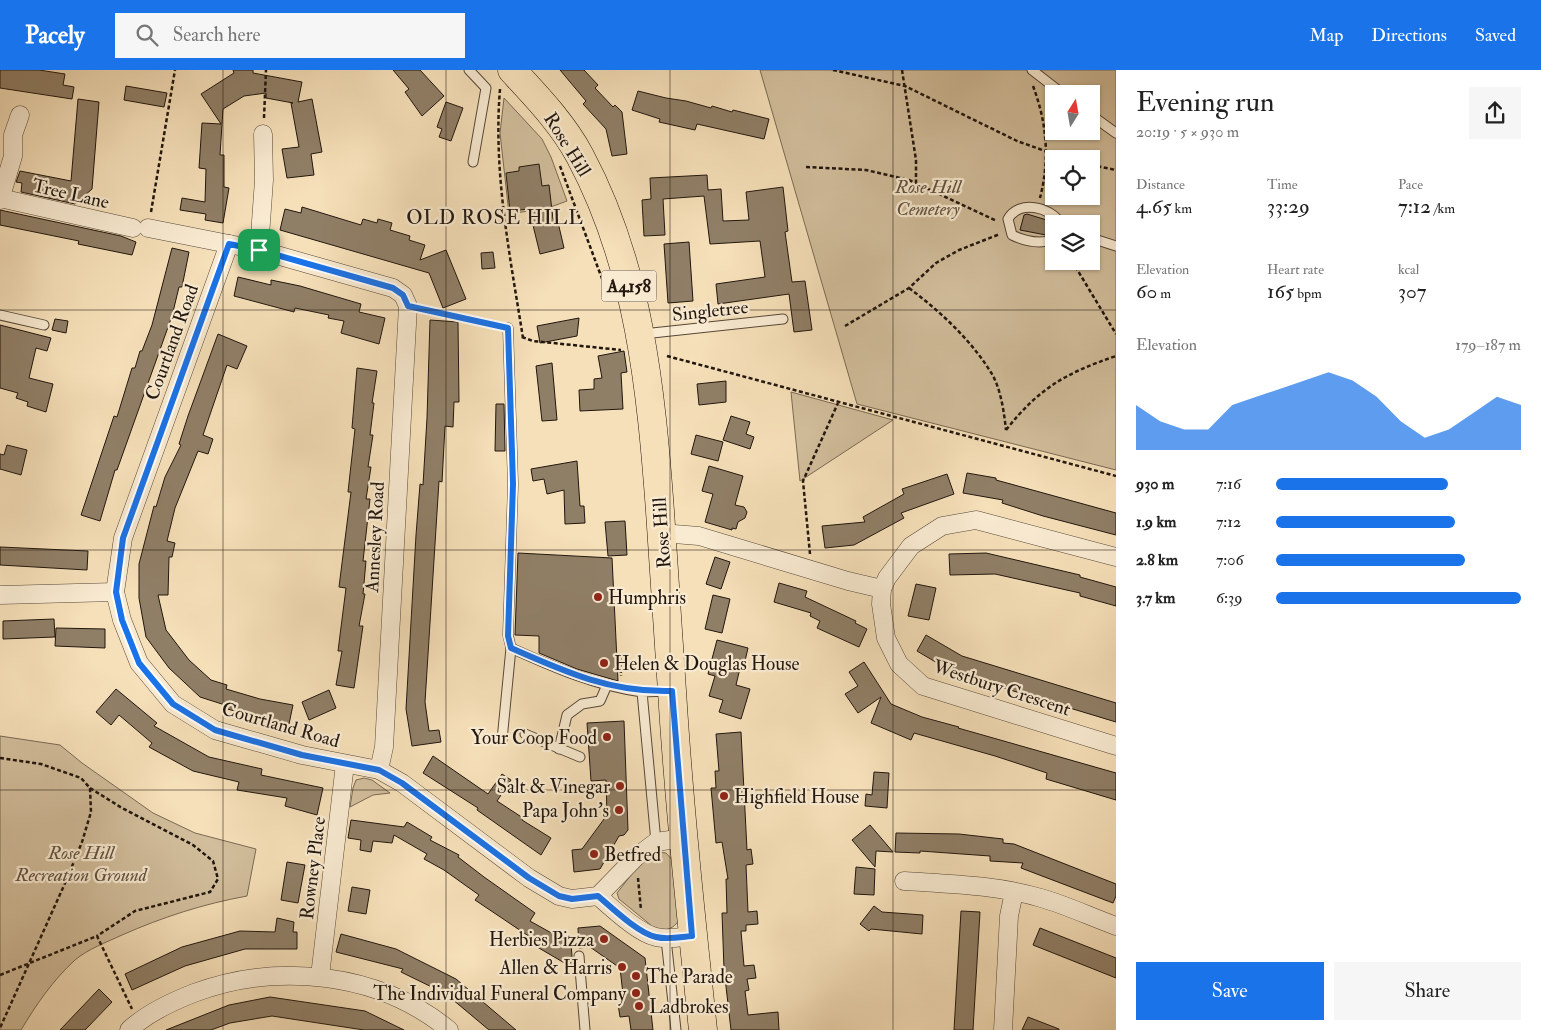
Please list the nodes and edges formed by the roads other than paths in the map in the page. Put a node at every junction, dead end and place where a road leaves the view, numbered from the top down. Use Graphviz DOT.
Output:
graph roads {
  1 [pos="469,70"];
  2 [pos="1031,74"];
  3 [pos="510,81"];
  4 [pos="1049,85"];
  5 [pos="20,115"];
  6 [pos="1100,122"];
  7 [pos="266,132"];
  8 [pos="1116,134"];
  9 [pos="473,162"];
  10 [pos="0,199"];
  11 [pos="1052,215"];
  12 [pos="1100,241"];
  13 [pos="1045,243"];
  14 [pos="229,244"];
  15 [pos="1116,246"];
  16 [pos="259,250"];
  17 [pos="408,306"];
  18 [pos="0,315"];
  19 [pos="783,319"];
  20 [pos="44,325"];
  21 [pos="508,328"];
  22 [pos="634,342"];
  23 [pos="661,533"];
  24 [pos="1116,558"];
  25 [pos="882,589"];
  26 [pos="116,592"];
  27 [pos="0,595"];
  28 [pos="511,648"];
  29 [pos="607,685"];
  30 [pos="672,691"];
  31 [pos="642,692"];
  32 [pos="525,734"];
  33 [pos="502,740"];
  34 [pos="1116,746"];
  35 [pos="559,749"];
  36 [pos="580,758"];
  37 [pos="346,764"];
  38 [pos="379,770"];
  39 [pos="684,838"];
  40 [pos="656,842"];
  41 [pos="904,881"];
  42 [pos="1014,892"];
  43 [pos="598,896"];
  44 [pos="1116,926"];
  45 [pos="679,937"];
  46 [pos="579,956"];
  47 [pos="320,976"];
  48 [pos="133,1026"];
  49 [pos="449,1030"];
  50 [pos="586,1030"];
  51 [pos="676,1030"];
  52 [pos="703,1030"];
  53 [pos="1003,1030"];
  1 -- 9 [label="lane"];
  2 -- 4 [label="lane"];
  3 -- 22 [label="main road, Rose Hill / A4158"];
  5 -- 10 [label="street"];
  6 -- 8 [label="lane"];
  7 -- 16 [label="street"];
  10 -- 14 [label="street, Tree Lane"];
  11 -- 13 [label="lane"];
  12 -- 15 [label="lane"];
  14 -- 16 [label="street, Tree Lane"];
  14 -- 26 [label="street, Courtland Road"];
  16 -- 17 [label="street, Tree Lane"];
  17 -- 38 [label="street, Annesley Road"];
  18 -- 20 [label="lane"];
  19 -- 22 [label="lane, Singletree"];
  21 -- 28 [label="lane"];
  22 -- 23 [label="main road, Rose Hill / A4158"];
  23 -- 25 [label="street"];
  23 -- 30 [label="main road, Rose Hill / A4158"];
  24 -- 25 [label="street"];
  25 -- 34 [label="street, Westbury Crescent"];
  26 -- 27 [label="street"];
  26 -- 37 [label="street, Courtland Road"];
  28 -- 29 [label="lane"];
  28 -- 33 [label="lane"];
  29 -- 31 [label="lane"];
  29 -- 35 [label="lane"];
  30 -- 31 [label="lane"];
  30 -- 39 [label="main road, Rose Hill / A4158"];
  31 -- 40 [label="lane"];
  32 -- 35 [label="lane"];
  35 -- 36 [label="lane"];
  37 -- 38 [label="street, Courtland Road"];
  37 -- 47 [label="street, Rowney Place"];
  38 -- 43 [label="street, Courtland Road"];
  39 -- 40 [label="street"];
  39 -- 45 [label="main road, Rose Hill / A4158"];
  40 -- 43 [label="street"];
  41 -- 42 [label="street"];
  42 -- 44 [label="street"];
  42 -- 53 [label="street"];
  43 -- 45 [label="street"];
  45 -- 51 [label="lane"];
  45 -- 52 [label="main road, Rose Hill / A4158"];
  46 -- 50 [label="lane"];
  47 -- 48 [label="street"];
  47 -- 49 [label="street"];
}
